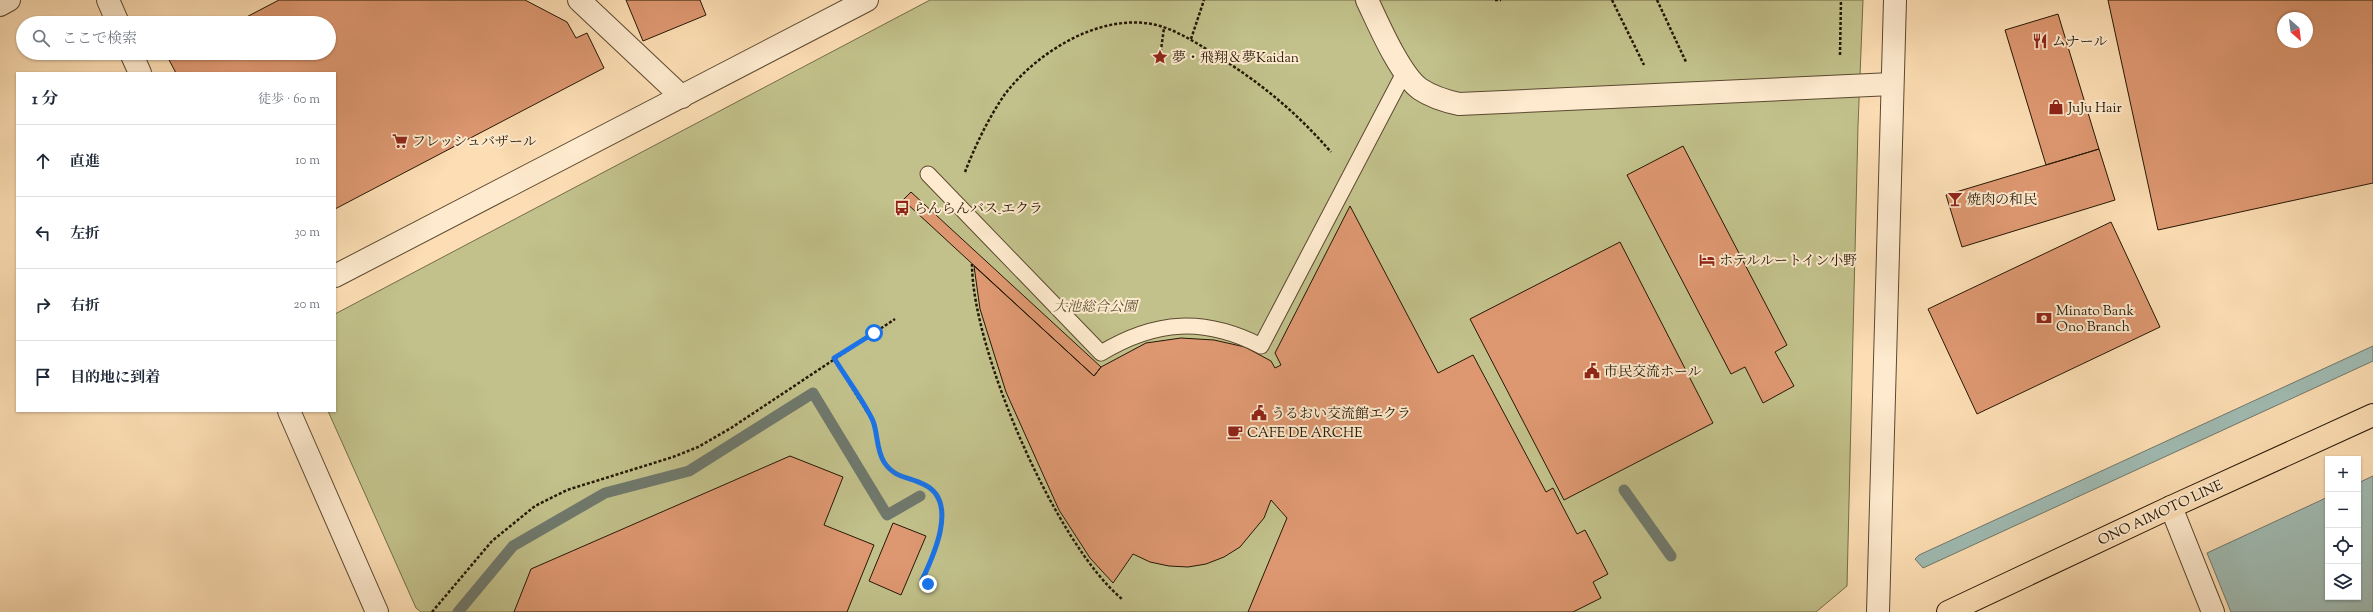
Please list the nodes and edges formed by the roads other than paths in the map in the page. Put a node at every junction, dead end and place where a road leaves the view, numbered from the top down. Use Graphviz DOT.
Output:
graph roads {
  1 [pos="9,0"];
  2 [pos="108,0"];
  3 [pos="579,0"];
  4 [pos="867,0"];
  5 [pos="1367,0"];
  6 [pos="1895,0"];
  7 [pos="0,5"];
  8 [pos="115,16"];
  9 [pos="134,60"];
  10 [pos="140,72"];
  11 [pos="1404,73"];
  12 [pos="1892,84"];
  13 [pos="682,97"];
  14 [pos="928,174"];
  15 [pos="336,275"];
  16 [pos="290,412"];
  17 [pos="2373,415"];
  18 [pos="2171,507"];
  19 [pos="377,612"];
  20 [pos="1878,612"];
  21 [pos="1948,612"];
  22 [pos="2213,612"];
  1 -- 7 [label="street"];
  2 -- 8 [label="street"];
  3 -- 13 [label="street"];
  4 -- 13 [label="street"];
  5 -- 11 [label="street"];
  6 -- 12 [label="street"];
  9 -- 10 [label="street"];
  11 -- 12 [label="street"];
  11 -- 14 [label="lane"];
  12 -- 20 [label="street"];
  13 -- 15 [label="street"];
  16 -- 19 [label="street"];
  17 -- 18 [label="main road, ONO AIMOTO LINE"];
  18 -- 21 [label="main road, ONO AIMOTO LINE"];
  18 -- 22 [label="street"];
}
